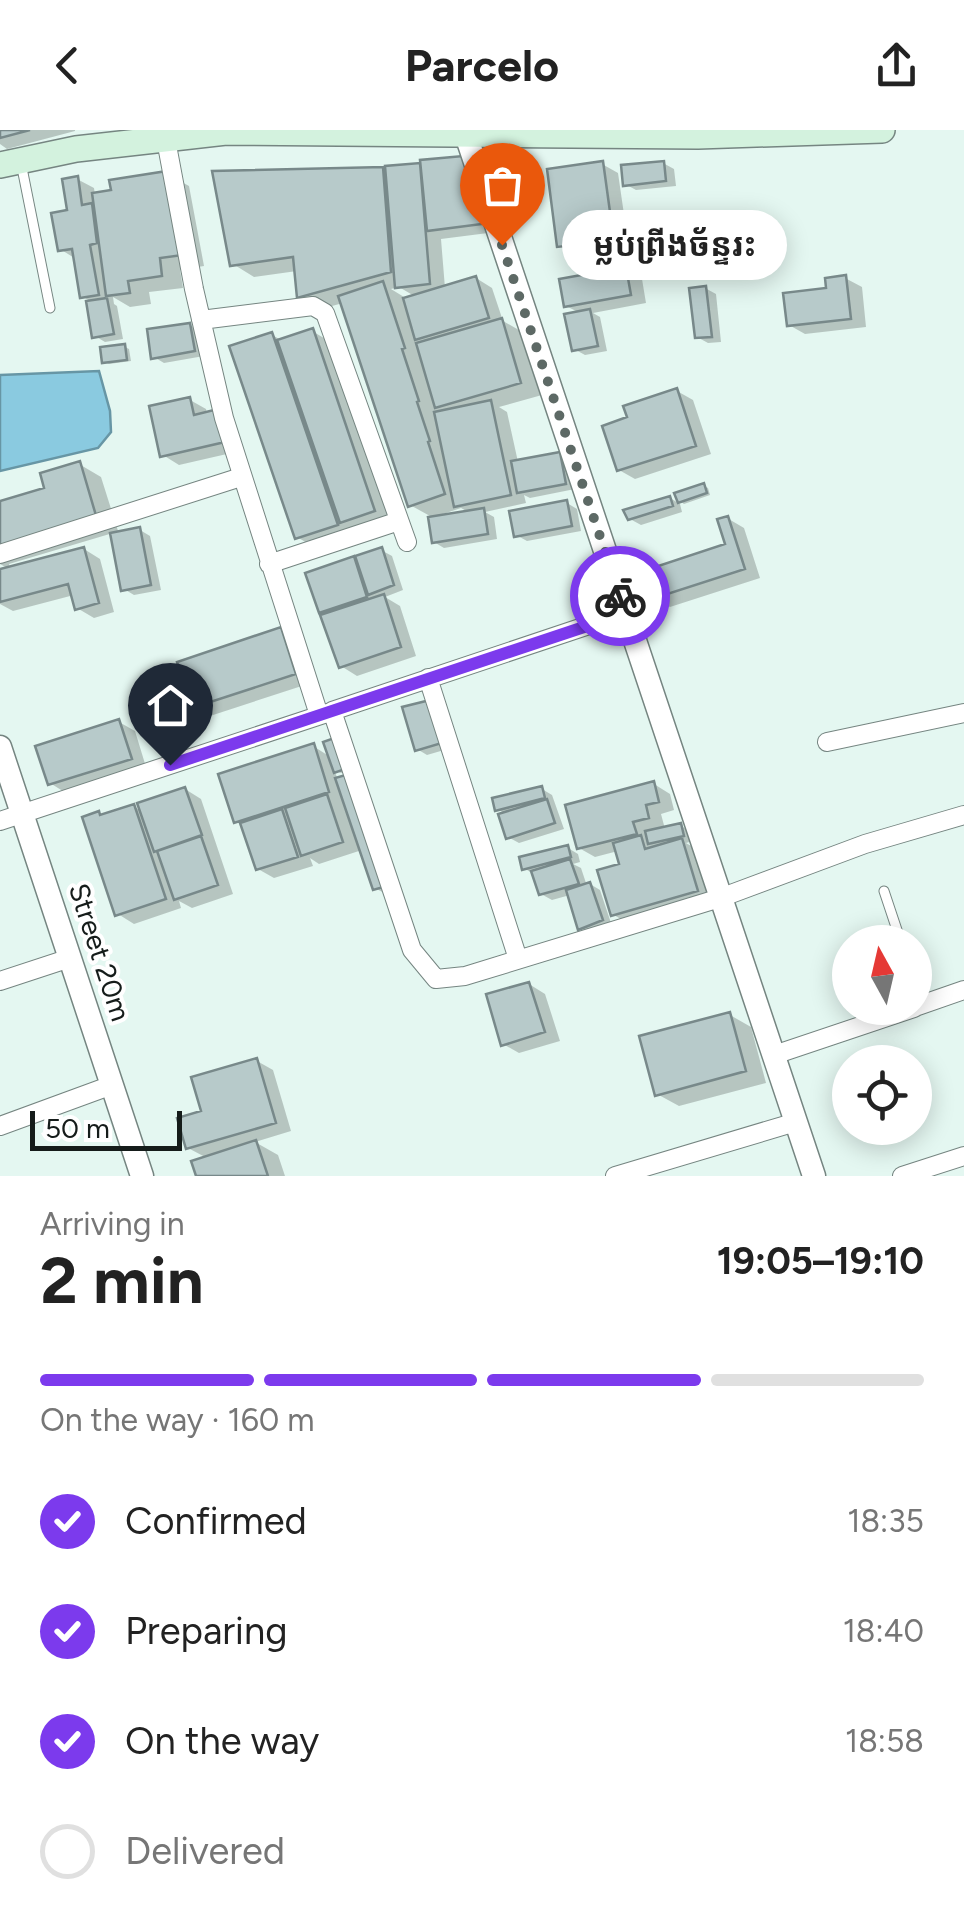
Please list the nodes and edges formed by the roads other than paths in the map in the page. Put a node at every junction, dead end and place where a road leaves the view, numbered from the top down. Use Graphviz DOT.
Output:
graph roads {
  1 [pos="881,130"];
  2 [pos="235,131"];
  3 [pos="465,132"];
  4 [pos="698,133"];
  5 [pos="149,137"];
  6 [pos="73,139"];
  7 [pos="10,163"];
  8 [pos="50,308"];
  9 [pos="202,320"];
  10 [pos="242,476"];
  11 [pos="399,521"];
  12 [pos="406,542"];
  13 [pos="0,554"];
  14 [pos="269,564"];
  15 [pos="626,613"];
  16 [pos="428,678"];
  17 [pos="326,713"];
  18 [pos="964,713"];
  19 [pos="827,742"];
  20 [pos="0,746"];
  21 [pos="964,815"];
  22 [pos="11,818"];
  23 [pos="884,892"];
  24 [pos="720,898"];
  25 [pos="896,925"];
  26 [pos="70,958"];
  27 [pos="518,959"];
  28 [pos="0,981"];
  29 [pos="964,990"];
  30 [pos="932,1001"];
  31 [pos="862,1025"];
  32 [pos="774,1055"];
  33 [pos="112,1085"];
  34 [pos="796,1122"];
  35 [pos="0,1126"];
  36 [pos="964,1156"];
  37 [pos="657,1170"];
  38 [pos="142,1176"];
  39 [pos="614,1176"];
  40 [pos="814,1176"];
  41 [pos="902,1176"];
  1 -- 4 [label="main road"];
  2 -- 3 [label="main road"];
  2 -- 5 [label="main road"];
  3 -- 4 [label="main road"];
  3 -- 15 [label="street"];
  5 -- 6 [label="main road"];
  5 -- 9 [label="street"];
  6 -- 7 [label="main road"];
  7 -- 8 [label="lane"];
  9 -- 10 [label="street"];
  9 -- 11 [label="street"];
  10 -- 13 [label="street"];
  10 -- 14 [label="street"];
  11 -- 12 [label="street"];
  11 -- 14 [label="street"];
  14 -- 17 [label="street"];
  15 -- 16 [label="street"];
  15 -- 24 [label="street"];
  16 -- 17 [label="street"];
  16 -- 27 [label="street"];
  17 -- 22 [label="street"];
  17 -- 27 [label="street"];
  18 -- 19 [label="street"];
  20 -- 22 [label="street, Street 20m"];
  21 -- 24 [label="street"];
  22 -- 26 [label="street, Street 20m"];
  23 -- 25 [label="lane"];
  24 -- 27 [label="street"];
  24 -- 32 [label="street"];
  26 -- 28 [label="street"];
  26 -- 33 [label="street, Street 20m"];
  29 -- 30 [label="street"];
  31 -- 32 [label="street"];
  32 -- 34 [label="street"];
  33 -- 35 [label="street"];
  33 -- 38 [label="street, Street 20m"];
  34 -- 37 [label="street"];
  34 -- 40 [label="street"];
  36 -- 41 [label="street"];
  37 -- 39 [label="street"];
}
